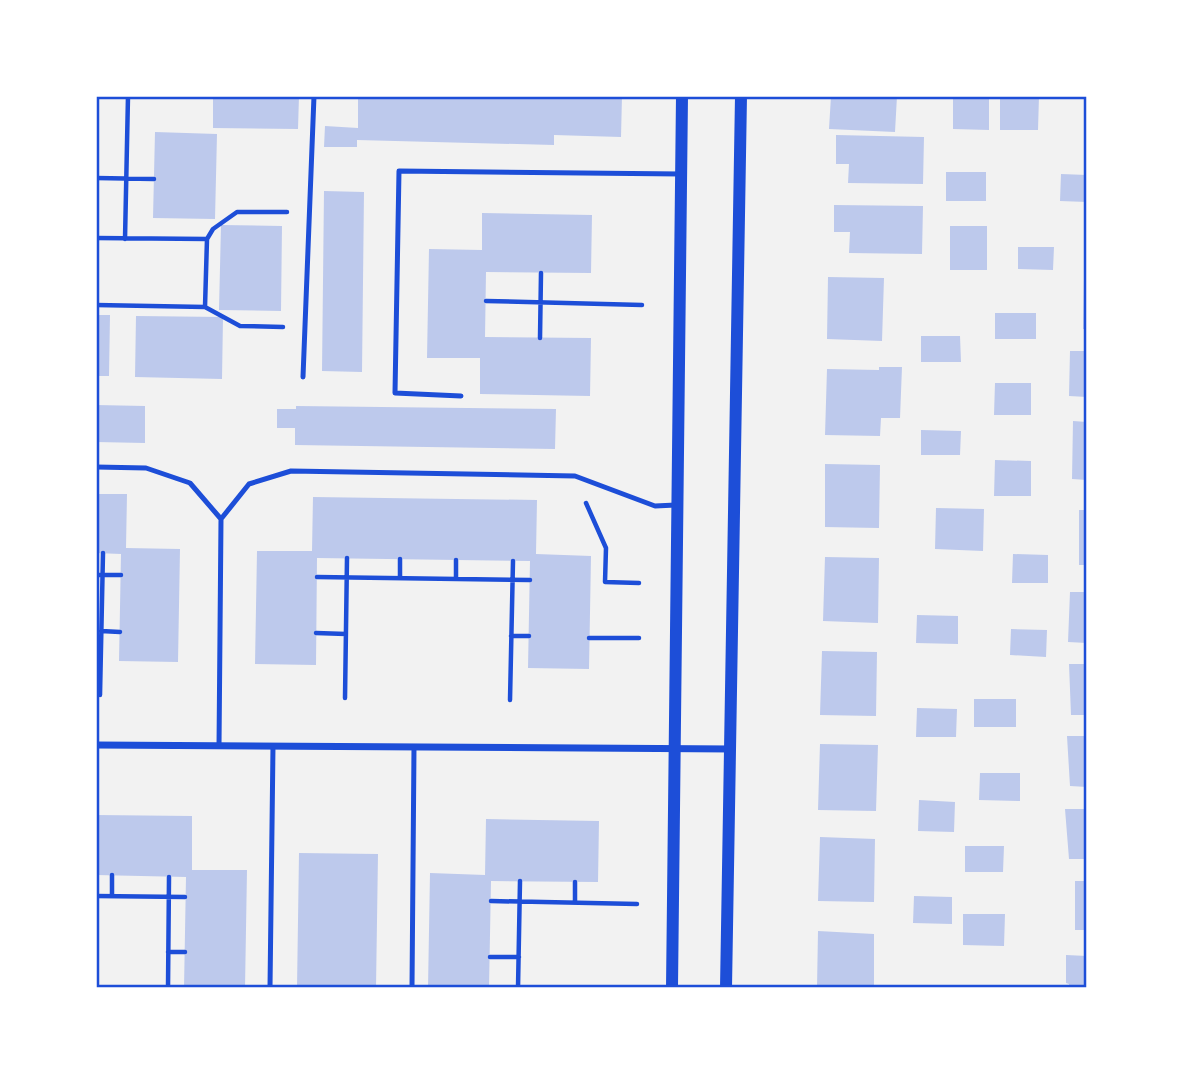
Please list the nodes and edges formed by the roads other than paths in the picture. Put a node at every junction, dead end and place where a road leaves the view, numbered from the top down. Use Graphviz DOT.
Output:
graph roads {
  1 [pos="314,96"];
  2 [pos="682,96"];
  3 [pos="741,96"];
  4 [pos="681,174"];
  5 [pos="303,377"];
  6 [pos="461,396"];
  7 [pos="96,467"];
  8 [pos="678,505"];
  9 [pos="221,519"];
  10 [pos="96,745"];
  11 [pos="219,746"];
  12 [pos="273,746"];
  13 [pos="414,747"];
  14 [pos="676,749"];
  15 [pos="732,749"];
  16 [pos="270,988"];
  17 [pos="412,988"];
  18 [pos="672,988"];
  19 [pos="726,988"];
  1 -- 5 [label="lane"];
  2 -- 4 [label="street"];
  3 -- 15 [label="street"];
  4 -- 6 [label="lane"];
  4 -- 8 [label="street"];
  7 -- 9 [label="lane"];
  8 -- 9 [label="lane"];
  8 -- 14 [label="street"];
  9 -- 11 [label="lane"];
  10 -- 11 [label="street"];
  11 -- 12 [label="street"];
  12 -- 13 [label="street"];
  12 -- 16 [label="lane"];
  13 -- 14 [label="street"];
  13 -- 17 [label="lane"];
  14 -- 15 [label="street"];
  14 -- 18 [label="street"];
  15 -- 19 [label="street"];
}
